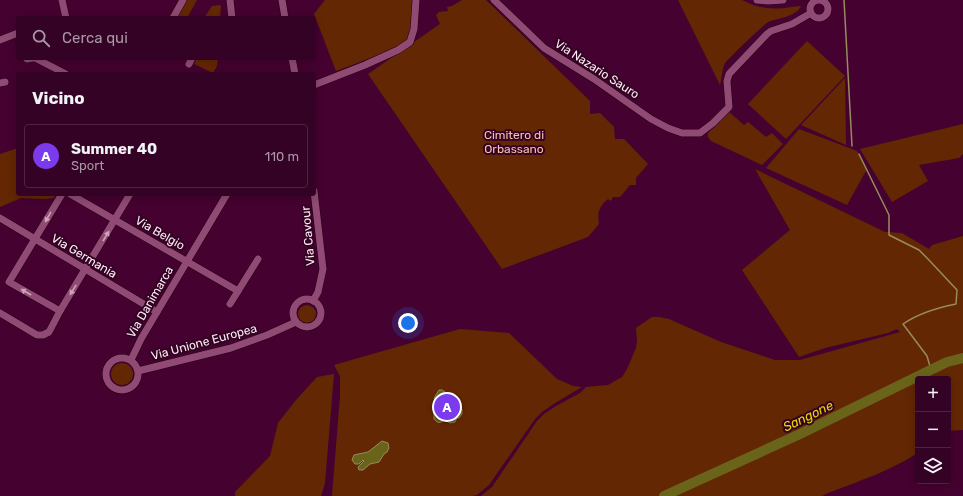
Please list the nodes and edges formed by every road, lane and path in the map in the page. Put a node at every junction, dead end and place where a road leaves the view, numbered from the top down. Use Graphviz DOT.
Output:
graph roads {
  1 [pos="62,0"];
  2 [pos="183,0"];
  3 [pos="230,0"];
  4 [pos="282,0"];
  5 [pos="416,0"];
  6 [pos="494,0"];
  7 [pos="757,0"];
  8 [pos="783,0"];
  9 [pos="805,0"];
  10 [pos="826,2"];
  11 [pos="812,4"];
  12 [pos="811,14"];
  13 [pos="66,16"];
  14 [pos="174,16"];
  15 [pos="232,16"];
  16 [pos="285,16"];
  17 [pos="16,36"];
  18 [pos="0,40"];
  19 [pos="38,60"];
  20 [pos="292,60"];
  21 [pos="62,72"];
  22 [pos="295,72"];
  23 [pos="316,84"];
  24 [pos="61,196"];
  25 [pos="73,196"];
  26 [pos="129,196"];
  27 [pos="226,196"];
  28 [pos="315,196"];
  29 [pos="0,218"];
  30 [pos="115,220"];
  31 [pos="35,239"];
  32 [pos="258,259"];
  33 [pos="186,261"];
  34 [pos="86,269"];
  35 [pos="238,291"];
  36 [pos="313,301"];
  37 [pos="230,304"];
  38 [pos="60,311"];
  39 [pos="157,312"];
  40 [pos="0,313"];
  41 [pos="296,322"];
  42 [pos="131,360"];
  43 [pos="138,371"];
  1 -- 13 [label="street"];
  2 -- 14 [label="street"];
  3 -- 15 [label="street"];
  4 -- 16 [label="street"];
  5 -- 23 [label="street"];
  6 -- 12 [label="street, Via Nazario Sauro"];
  7 -- 8 [label="street"];
  9 -- 11 [label="street"];
  10 -- 11 [label="street"];
  10 -- 12 [label="street"];
  11 -- 12 [label="street"];
  17 -- 18 [label="street"];
  19 -- 21 [label="street"];
  20 -- 22 [label="street"];
  24 -- 31 [label="street, one-way"];
  25 -- 30 [label="street, Via Belgio"];
  26 -- 30 [label="street"];
  27 -- 33 [label="street, Via Danimarca"];
  28 -- 36 [label="street, Via Cavour"];
  29 -- 31 [label="street, Via Germania"];
  30 -- 33 [label="street, Via Belgio"];
  34 -- 30 [label="street, one-way"];
  31 -- 34 [label="street, Via Germania"];
  38 -- 31 [label="street, one-way"];
  32 -- 35 [label="street"];
  33 -- 35 [label="street, Via Belgio"];
  33 -- 39 [label="street, Via Danimarca"];
  34 -- 38 [label="street, one-way"];
  34 -- 39 [label="street, Via Germania"];
  35 -- 37 [label="street"];
  36 -- 41 [label="street"];
  36 -- 41 [label="street"];
  38 -- 40 [label="street"];
  39 -- 42 [label="street, Via Danimarca"];
  41 -- 43 [label="street, Via Unione Europea"];
  42 -- 43 [label="street, Via Unione Europea"];
  42 -- 43 [label="street, Via Unione Europea"];
}
